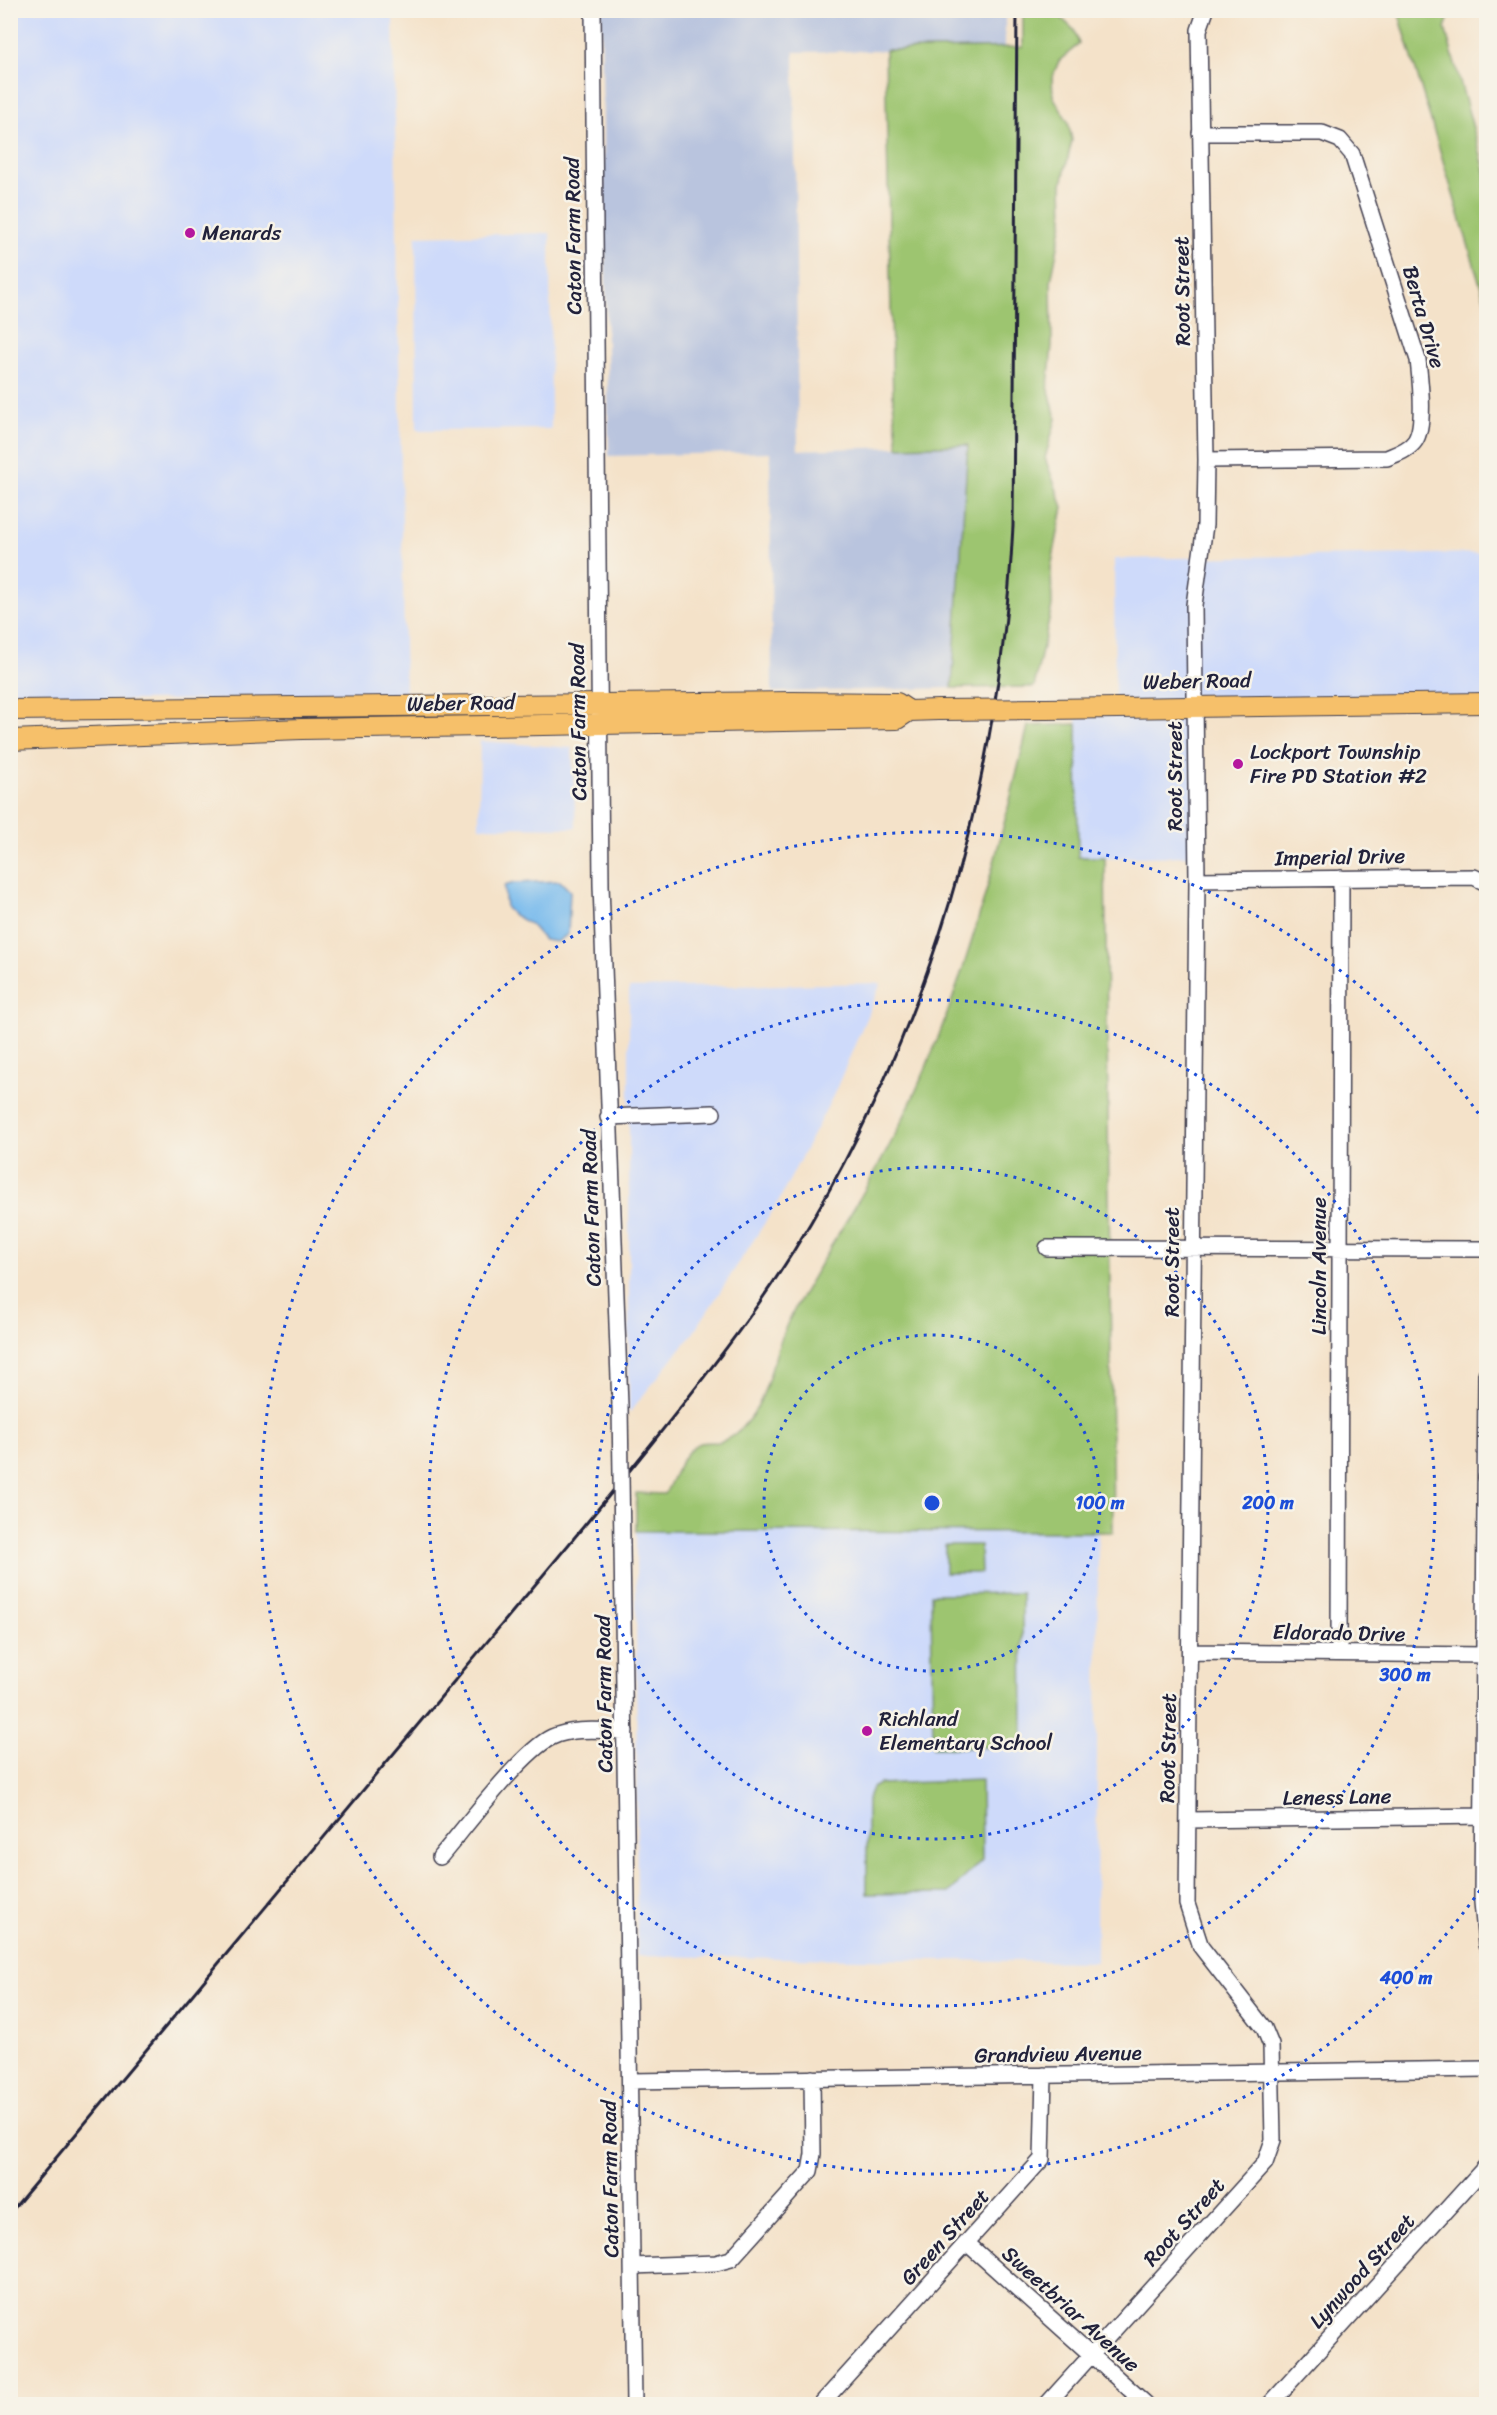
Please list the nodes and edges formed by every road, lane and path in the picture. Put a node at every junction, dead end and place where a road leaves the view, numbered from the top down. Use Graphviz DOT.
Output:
graph roads {
  1 [pos="593,10"];
  2 [pos="1206,10"];
  3 [pos="1200,133"];
  4 [pos="1206,460"];
  5 [pos="1486,702"];
  6 [pos="598,704"];
  7 [pos="1195,705"];
  8 [pos="10,710"];
  9 [pos="909,711"];
  10 [pos="599,724"];
  11 [pos="10,740"];
  12 [pos="1341,878"];
  13 [pos="1197,880"];
  14 [pos="1485,883"];
  15 [pos="713,1113"];
  16 [pos="608,1117"];
  17 [pos="1047,1248"];
  18 [pos="1192,1248"];
  19 [pos="1340,1248"];
  20 [pos="1486,1250"];
  21 [pos="1486,1374"];
  22 [pos="1190,1652"];
  23 [pos="1339,1653"];
  24 [pos="1486,1655"];
  25 [pos="625,1731"];
  26 [pos="1485,1816"];
  27 [pos="1189,1820"];
  28 [pos="440,1857"];
  29 [pos="1486,1945"];
  30 [pos="1486,2069"];
  31 [pos="1272,2072"];
  32 [pos="1044,2075"];
  33 [pos="812,2078"];
  34 [pos="630,2081"];
  35 [pos="1486,2166"];
  36 [pos="968,2244"];
  37 [pos="632,2266"];
  38 [pos="1091,2355"];
  39 [pos="634,2404"];
  40 [pos="821,2404"];
  41 [pos="1047,2404"];
  42 [pos="1146,2404"];
  43 [pos="1270,2404"];
  1 -- 6 [label="street, Caton Farm Road"];
  2 -- 3 [label="street, Root Street"];
  3 -- 4 [label="street, Root Street"];
  3 -- 4 [label="street, Berta Drive"];
  4 -- 7 [label="street, Root Street"];
  5 -- 7 [label="main road, Weber Road"];
  6 -- 8 [label="main road, Weber Road"];
  6 -- 9 [label="main road, Weber Road"];
  6 -- 10 [label="street, Caton Farm Road"];
  7 -- 9 [label="main road, Weber Road, bridge"];
  7 -- 13 [label="street, Root Street"];
  9 -- 10 [label="main road, Weber Road"];
  10 -- 11 [label="main road, Weber Road"];
  10 -- 16 [label="street, Caton Farm Road"];
  12 -- 13 [label="street, Imperial Drive"];
  12 -- 14 [label="street, Imperial Drive"];
  12 -- 19 [label="street, Lincoln Avenue"];
  13 -- 18 [label="street, Root Street"];
  15 -- 16 [label="street"];
  16 -- 25 [label="street, Caton Farm Road, bridge"];
  17 -- 18 [label="street"];
  18 -- 19 [label="street"];
  18 -- 22 [label="street, Root Street"];
  19 -- 20 [label="street"];
  19 -- 23 [label="street, Lincoln Avenue"];
  21 -- 24 [label="street"];
  22 -- 23 [label="street, Eldorado Drive"];
  22 -- 27 [label="street, Root Street"];
  23 -- 24 [label="street, Eldorado Drive"];
  24 -- 26 [label="street"];
  25 -- 28 [label="street"];
  25 -- 34 [label="street, Caton Farm Road"];
  26 -- 27 [label="street, Leness Lane"];
  26 -- 29 [label="street"];
  27 -- 31 [label="street, Root Street"];
  30 -- 31 [label="street, Grandview Avenue"];
  31 -- 32 [label="street, Grandview Avenue"];
  31 -- 38 [label="street, Root Street"];
  32 -- 33 [label="street, Grandview Avenue"];
  32 -- 36 [label="street, Green Street"];
  33 -- 34 [label="street, Grandview Avenue"];
  33 -- 37 [label="street"];
  34 -- 37 [label="street, Caton Farm Road"];
  35 -- 43 [label="street, Lynwood Street"];
  36 -- 38 [label="street, Sweetbriar Avenue"];
  36 -- 40 [label="street, Green Street"];
  37 -- 39 [label="street, Caton Farm Road"];
  38 -- 41 [label="street, Root Street"];
  38 -- 42 [label="street, Sweetbriar Avenue"];
}
